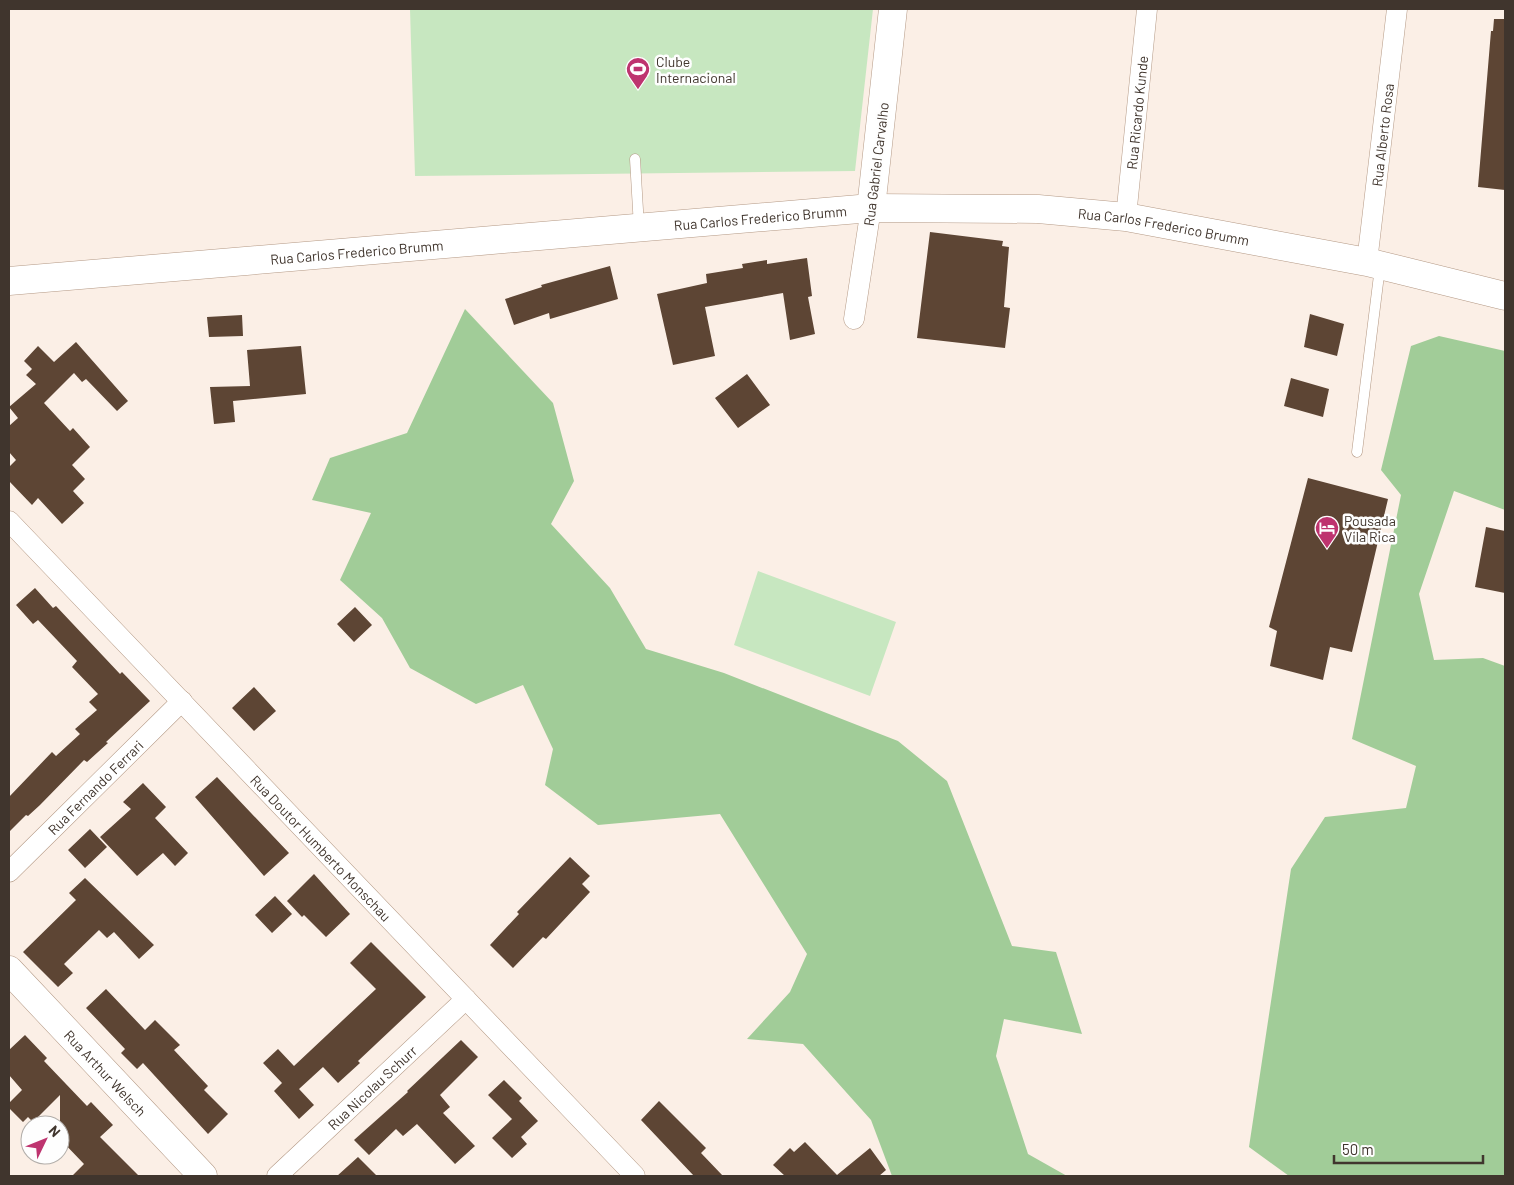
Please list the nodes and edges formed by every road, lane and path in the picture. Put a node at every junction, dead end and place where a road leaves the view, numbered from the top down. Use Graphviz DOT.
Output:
graph roads {
  1 [pos="893,9"];
  2 [pos="1147,9"];
  3 [pos="1397,9"];
  4 [pos="634,159"];
  5 [pos="871,208"];
  6 [pos="1126,217"];
  7 [pos="639,228"];
  8 [pos="1374,264"];
  9 [pos="9,281"];
  10 [pos="1505,296"];
  11 [pos="854,319"];
  12 [pos="1357,452"];
  13 [pos="9,521"];
  14 [pos="182,701"];
  15 [pos="9,872"];
  16 [pos="9,970"];
  17 [pos="466,999"];
  18 [pos="203,1176"];
  19 [pos="277,1176"];
  20 [pos="635,1176"];
  1 -- 5 [label="street, Rua Gabriel Carvalho"];
  2 -- 6 [label="street, Rua Ricardo Kunde"];
  3 -- 8 [label="street, Rua Alberto Rosa"];
  4 -- 7 [label="lane"];
  5 -- 6 [label="street, Rua Carlos Frederico Brumm"];
  5 -- 7 [label="street, Rua Carlos Frederico Brumm"];
  5 -- 11 [label="street, Rua Gabriel Carvalho"];
  6 -- 8 [label="street, Rua Carlos Frederico Brumm"];
  7 -- 9 [label="street, Rua Carlos Frederico Brumm"];
  8 -- 10 [label="street, Rua Carlos Frederico Brumm"];
  8 -- 12 [label="lane"];
  13 -- 14 [label="street, Rua Doutor Humberto Monschau"];
  14 -- 15 [label="street, Rua Fernando Ferrari"];
  14 -- 17 [label="street, Rua Doutor Humberto Monschau"];
  16 -- 18 [label="street, Rua Arthur Welsch"];
  17 -- 19 [label="street, Rua Nicolau Schurr"];
  17 -- 20 [label="street, Rua Doutor Humberto Monschau"];
}
